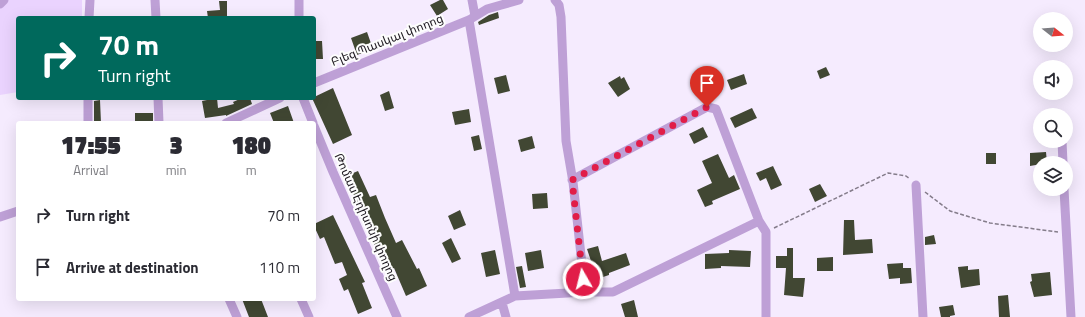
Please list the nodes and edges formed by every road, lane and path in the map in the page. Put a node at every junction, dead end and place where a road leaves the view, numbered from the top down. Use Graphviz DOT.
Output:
graph roads {
  1 [pos="4,0"];
  2 [pos="90,0"];
  3 [pos="155,0"];
  4 [pos="299,0"];
  5 [pos="472,0"];
  6 [pos="519,0"];
  7 [pos="555,0"];
  8 [pos="0,4"];
  9 [pos="89,16"];
  10 [pos="156,16"];
  11 [pos="299,16"];
  12 [pos="472,18"];
  13 [pos="316,82"];
  14 [pos="88,100"];
  15 [pos="158,100"];
  16 [pos="276,100"];
  17 [pos="304,100"];
  18 [pos="88,121"];
  19 [pos="159,121"];
  20 [pos="230,121"];
  21 [pos="312,121"];
  22 [pos="316,131"];
  23 [pos="572,180"];
  24 [pos="916,185"];
  25 [pos="1064,196"];
  26 [pos="16,212"];
  27 [pos="0,217"];
  28 [pos="759,221"];
  29 [pos="585,292"];
  30 [pos="515,296"];
  31 [pos="230,301"];
  32 [pos="302,301"];
  33 [pos="502,303"];
  34 [pos="237,317"];
  35 [pos="309,317"];
  36 [pos="397,317"];
  37 [pos="469,317"];
  38 [pos="506,317"];
  39 [pos="766,317"];
  40 [pos="924,317"];
  41 [pos="1071,317"];
  1 -- 8 [label="street"];
  2 -- 9 [label="street"];
  3 -- 10 [label="street"];
  4 -- 11 [label="street"];
  5 -- 12 [label="street"];
  6 -- 12 [label="street, Բլեզ Պասկալ փողոց"];
  7 -- 23 [label="street"];
  12 -- 13 [label="street, Բլեզ Պասկալ փողոց"];
  12 -- 30 [label="street"];
  14 -- 18 [label="street"];
  15 -- 19 [label="street"];
  16 -- 20 [label="street"];
  17 -- 21 [label="street"];
  22 -- 36 [label="street, Թոմաս Էդիսոնի փողոց"];
  23 -- 28 [label="street"];
  23 -- 29 [label="street"];
  24 -- 40 [label="street"];
  25 -- 41 [label="street"];
  26 -- 27 [label="street"];
  28 -- 29 [label="street"];
  28 -- 39 [label="street"];
  29 -- 30 [label="street"];
  30 -- 33 [label="street"];
  31 -- 34 [label="street"];
  32 -- 35 [label="street"];
  33 -- 37 [label="street"];
  33 -- 38 [label="street"];
}
